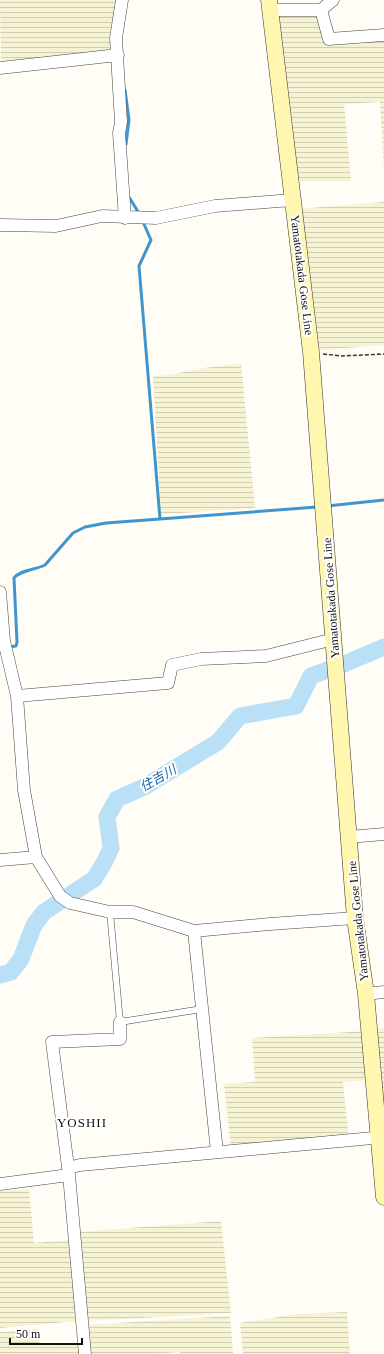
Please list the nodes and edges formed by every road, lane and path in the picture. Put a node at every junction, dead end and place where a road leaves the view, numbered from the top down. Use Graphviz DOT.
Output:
graph roads {
  1 [pos="122,0"];
  2 [pos="333,0"];
  3 [pos="269,5"];
  4 [pos="321,10"];
  5 [pos="384,35"];
  6 [pos="118,55"];
  7 [pos="0,68"];
  8 [pos="292,200"];
  9 [pos="125,218"];
  10 [pos="0,225"];
  11 [pos="311,352"];
  12 [pos="384,354"];
  13 [pos="0,592"];
  14 [pos="334,639"];
  15 [pos="17,696"];
  16 [pos="384,834"];
  17 [pos="349,837"];
  18 [pos="36,857"];
  19 [pos="0,860"];
  20 [pos="110,912"];
  21 [pos="355,918"];
  22 [pos="194,931"];
  23 [pos="384,992"];
  24 [pos="366,994"];
  25 [pos="202,1009"];
  26 [pos="120,1022"];
  27 [pos="381,1137"];
  28 [pos="217,1152"];
  29 [pos="69,1171"];
  30 [pos="0,1184"];
  31 [pos="384,1197"];
  32 [pos="85,1354"];
  1 -- 6 [label="street"];
  2 -- 4 [label="street"];
  3 -- 4 [label="street"];
  3 -- 8 [label="main road, Yamatotakada Gose Line"];
  4 -- 5 [label="street"];
  6 -- 7 [label="street"];
  6 -- 9 [label="street"];
  8 -- 9 [label="street"];
  8 -- 11 [label="main road, Yamatotakada Gose Line"];
  9 -- 10 [label="street"];
  11 -- 12 [label="path"];
  11 -- 14 [label="main road, Yamatotakada Gose Line"];
  13 -- 15 [label="street"];
  14 -- 15 [label="street"];
  14 -- 17 [label="main road, Yamatotakada Gose Line"];
  15 -- 18 [label="street"];
  16 -- 17 [label="street"];
  17 -- 21 [label="main road, Yamatotakada Gose Line"];
  18 -- 19 [label="street"];
  18 -- 20 [label="street"];
  20 -- 22 [label="street"];
  20 -- 26 [label="lane"];
  21 -- 22 [label="street"];
  21 -- 24 [label="main road, Yamatotakada Gose Line"];
  22 -- 25 [label="street"];
  23 -- 24 [label="street"];
  24 -- 27 [label="main road, Yamatotakada Gose Line"];
  25 -- 26 [label="lane"];
  25 -- 28 [label="street"];
  26 -- 29 [label="street"];
  27 -- 28 [label="street"];
  27 -- 31 [label="main road, Yamatotakada Gose Line"];
  28 -- 29 [label="street"];
  29 -- 30 [label="street"];
  29 -- 32 [label="street"];
}
